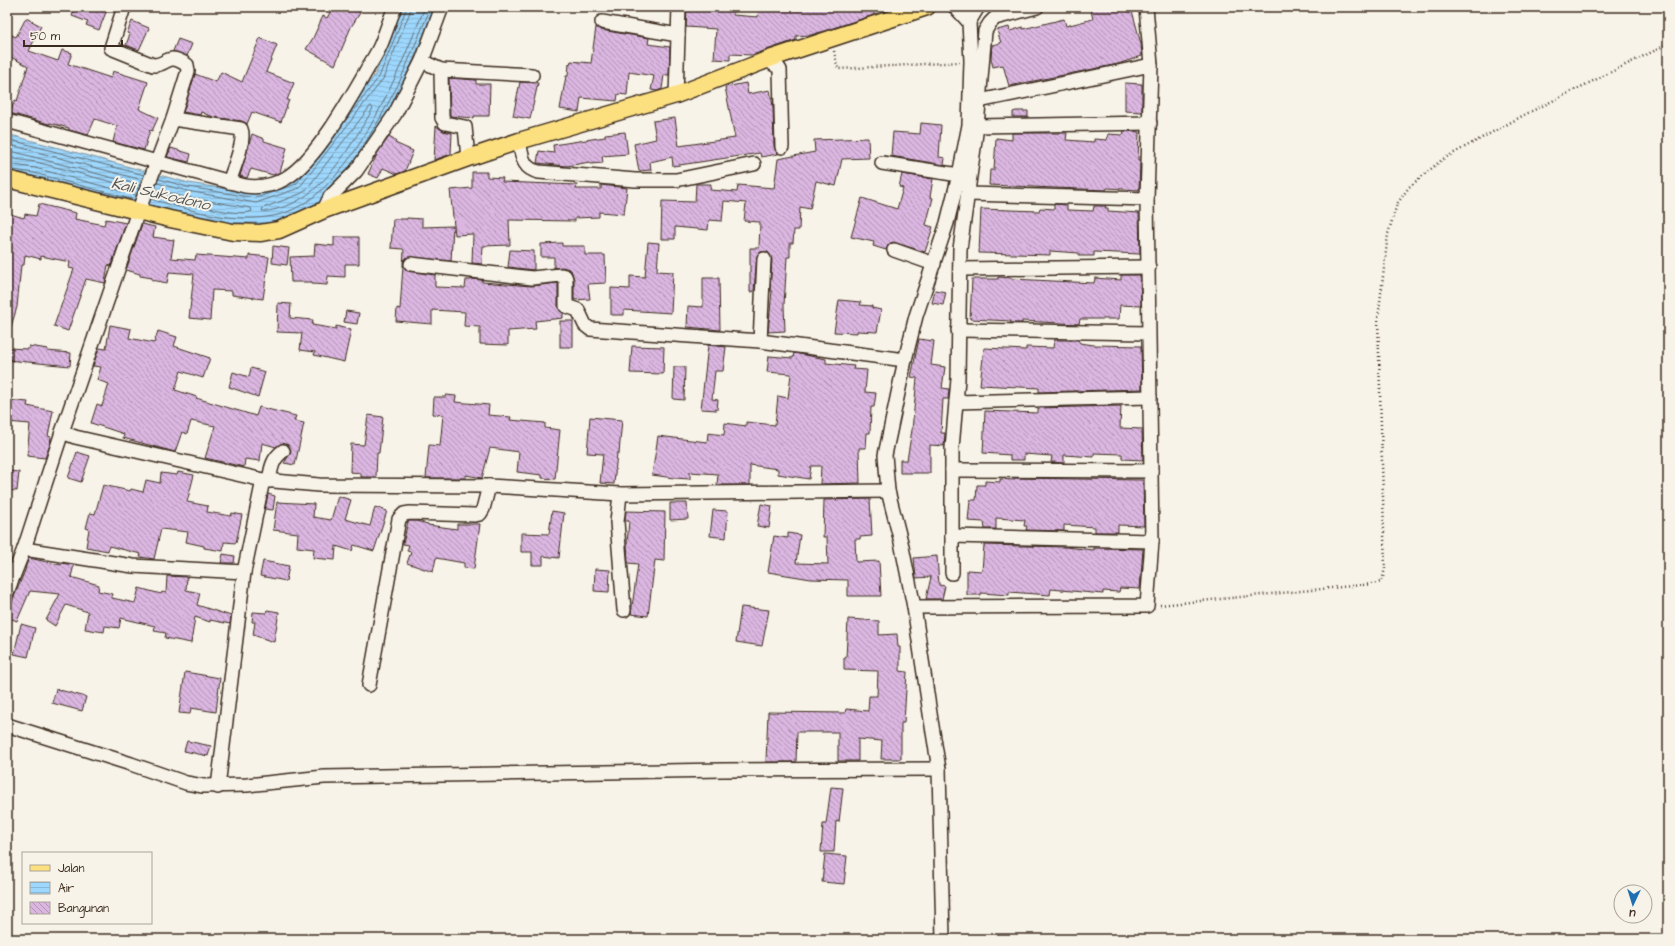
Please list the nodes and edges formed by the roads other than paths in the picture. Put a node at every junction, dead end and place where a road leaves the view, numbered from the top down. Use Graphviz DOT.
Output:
graph roads {
  1 [pos="124,7"];
  2 [pos="395,7"];
  3 [pos="442,7"];
  4 [pos="679,7"];
  5 [pos="927,7"];
  6 [pos="955,7"];
  7 [pos="978,7"];
  8 [pos="1037,7"];
  9 [pos="1146,7"];
  10 [pos="602,22"];
  11 [pos="970,27"];
  12 [pos="985,31"];
  13 [pos="678,35"];
  14 [pos="772,58"];
  15 [pos="422,61"];
  16 [pos="1151,65"];
  17 [pos="441,70"];
  18 [pos="532,75"];
  19 [pos="676,95"];
  20 [pos="980,101"];
  21 [pos="173,119"];
  22 [pos="7,121"];
  23 [pos="1150,123"];
  24 [pos="978,126"];
  25 [pos="518,141"];
  26 [pos="782,147"];
  27 [pos="468,158"];
  28 [pos="882,163"];
  29 [pos="754,164"];
  30 [pos="155,166"];
  31 [pos="959,175"];
  32 [pos="7,180"];
  33 [pos="229,182"];
  34 [pos="968,194"];
  35 [pos="1147,199"];
  36 [pos="140,209"];
  37 [pos="324,210"];
  38 [pos="894,250"];
  39 [pos="764,260"];
  40 [pos="411,264"];
  41 [pos="934,264"];
  42 [pos="1149,267"];
  43 [pos="960,269"];
  44 [pos="958,330"];
  45 [pos="1148,333"];
  46 [pos="760,341"];
  47 [pos="905,360"];
  48 [pos="1150,397"];
  49 [pos="956,402"];
  50 [pos="62,432"];
  51 [pos="283,451"];
  52 [pos="952,470"];
  53 [pos="1151,471"];
  54 [pos="266,481"];
  55 [pos="489,486"];
  56 [pos="888,491"];
  57 [pos="620,494"];
  58 [pos="952,536"];
  59 [pos="1152,541"];
  60 [pos="24,549"];
  61 [pos="244,572"];
  62 [pos="952,573"];
  63 [pos="7,592"];
  64 [pos="914,607"];
  65 [pos="624,610"];
  66 [pos="369,684"];
  67 [pos="7,725"];
  68 [pos="940,769"];
  69 [pos="218,787"];
  70 [pos="943,939"];
  1 -- 21 [label="street"];
  2 -- 33 [label="street"];
  3 -- 15 [label="street"];
  4 -- 13 [label="street"];
  5 -- 14 [label="main road"];
  6 -- 11 [label="street"];
  7 -- 11 [label="street"];
  8 -- 12 [label="street"];
  9 -- 16 [label="street"];
  10 -- 13 [label="street"];
  11 -- 12 [label="street"];
  11 -- 31 [label="street"];
  12 -- 20 [label="street"];
  13 -- 19 [label="street"];
  14 -- 19 [label="main road"];
  14 -- 26 [label="street"];
  15 -- 17 [label="street"];
  15 -- 37 [label="street"];
  16 -- 20 [label="street"];
  16 -- 23 [label="street"];
  17 -- 18 [label="street"];
  17 -- 27 [label="street"];
  19 -- 25 [label="main road"];
  20 -- 24 [label="street"];
  21 -- 30 [label="street"];
  21 -- 33 [label="street"];
  22 -- 30 [label="street"];
  23 -- 24 [label="street"];
  23 -- 35 [label="street"];
  24 -- 34 [label="street"];
  25 -- 27 [label="main road"];
  25 -- 29 [label="street"];
  27 -- 37 [label="main road"];
  28 -- 31 [label="street"];
  30 -- 33 [label="street"];
  30 -- 36 [label="street"];
  31 -- 41 [label="street"];
  32 -- 36 [label="main road"];
  34 -- 35 [label="street"];
  34 -- 43 [label="street"];
  35 -- 42 [label="street"];
  36 -- 37 [label="main road"];
  36 -- 50 [label="street"];
  38 -- 41 [label="street"];
  39 -- 46 [label="street"];
  40 -- 46 [label="street"];
  41 -- 47 [label="street"];
  42 -- 43 [label="street"];
  42 -- 45 [label="street"];
  43 -- 44 [label="street"];
  44 -- 45 [label="street"];
  44 -- 49 [label="street"];
  45 -- 48 [label="street"];
  46 -- 47 [label="street"];
  47 -- 56 [label="street"];
  48 -- 49 [label="street"];
  48 -- 53 [label="street"];
  49 -- 52 [label="street"];
  50 -- 54 [label="street"];
  50 -- 60 [label="street"];
  51 -- 54 [label="street"];
  52 -- 53 [label="street"];
  52 -- 58 [label="street"];
  53 -- 59 [label="street"];
  54 -- 55 [label="street"];
  54 -- 61 [label="street"];
  55 -- 57 [label="street"];
  55 -- 66 [label="street"];
  56 -- 57 [label="street"];
  56 -- 64 [label="street"];
  57 -- 65 [label="street"];
  58 -- 59 [label="street"];
  58 -- 62 [label="street"];
  59 -- 64 [label="street"];
  60 -- 61 [label="street"];
  60 -- 63 [label="street"];
  61 -- 69 [label="street"];
  64 -- 68 [label="street"];
  67 -- 69 [label="street"];
  68 -- 69 [label="street"];
  68 -- 70 [label="street"];
}
